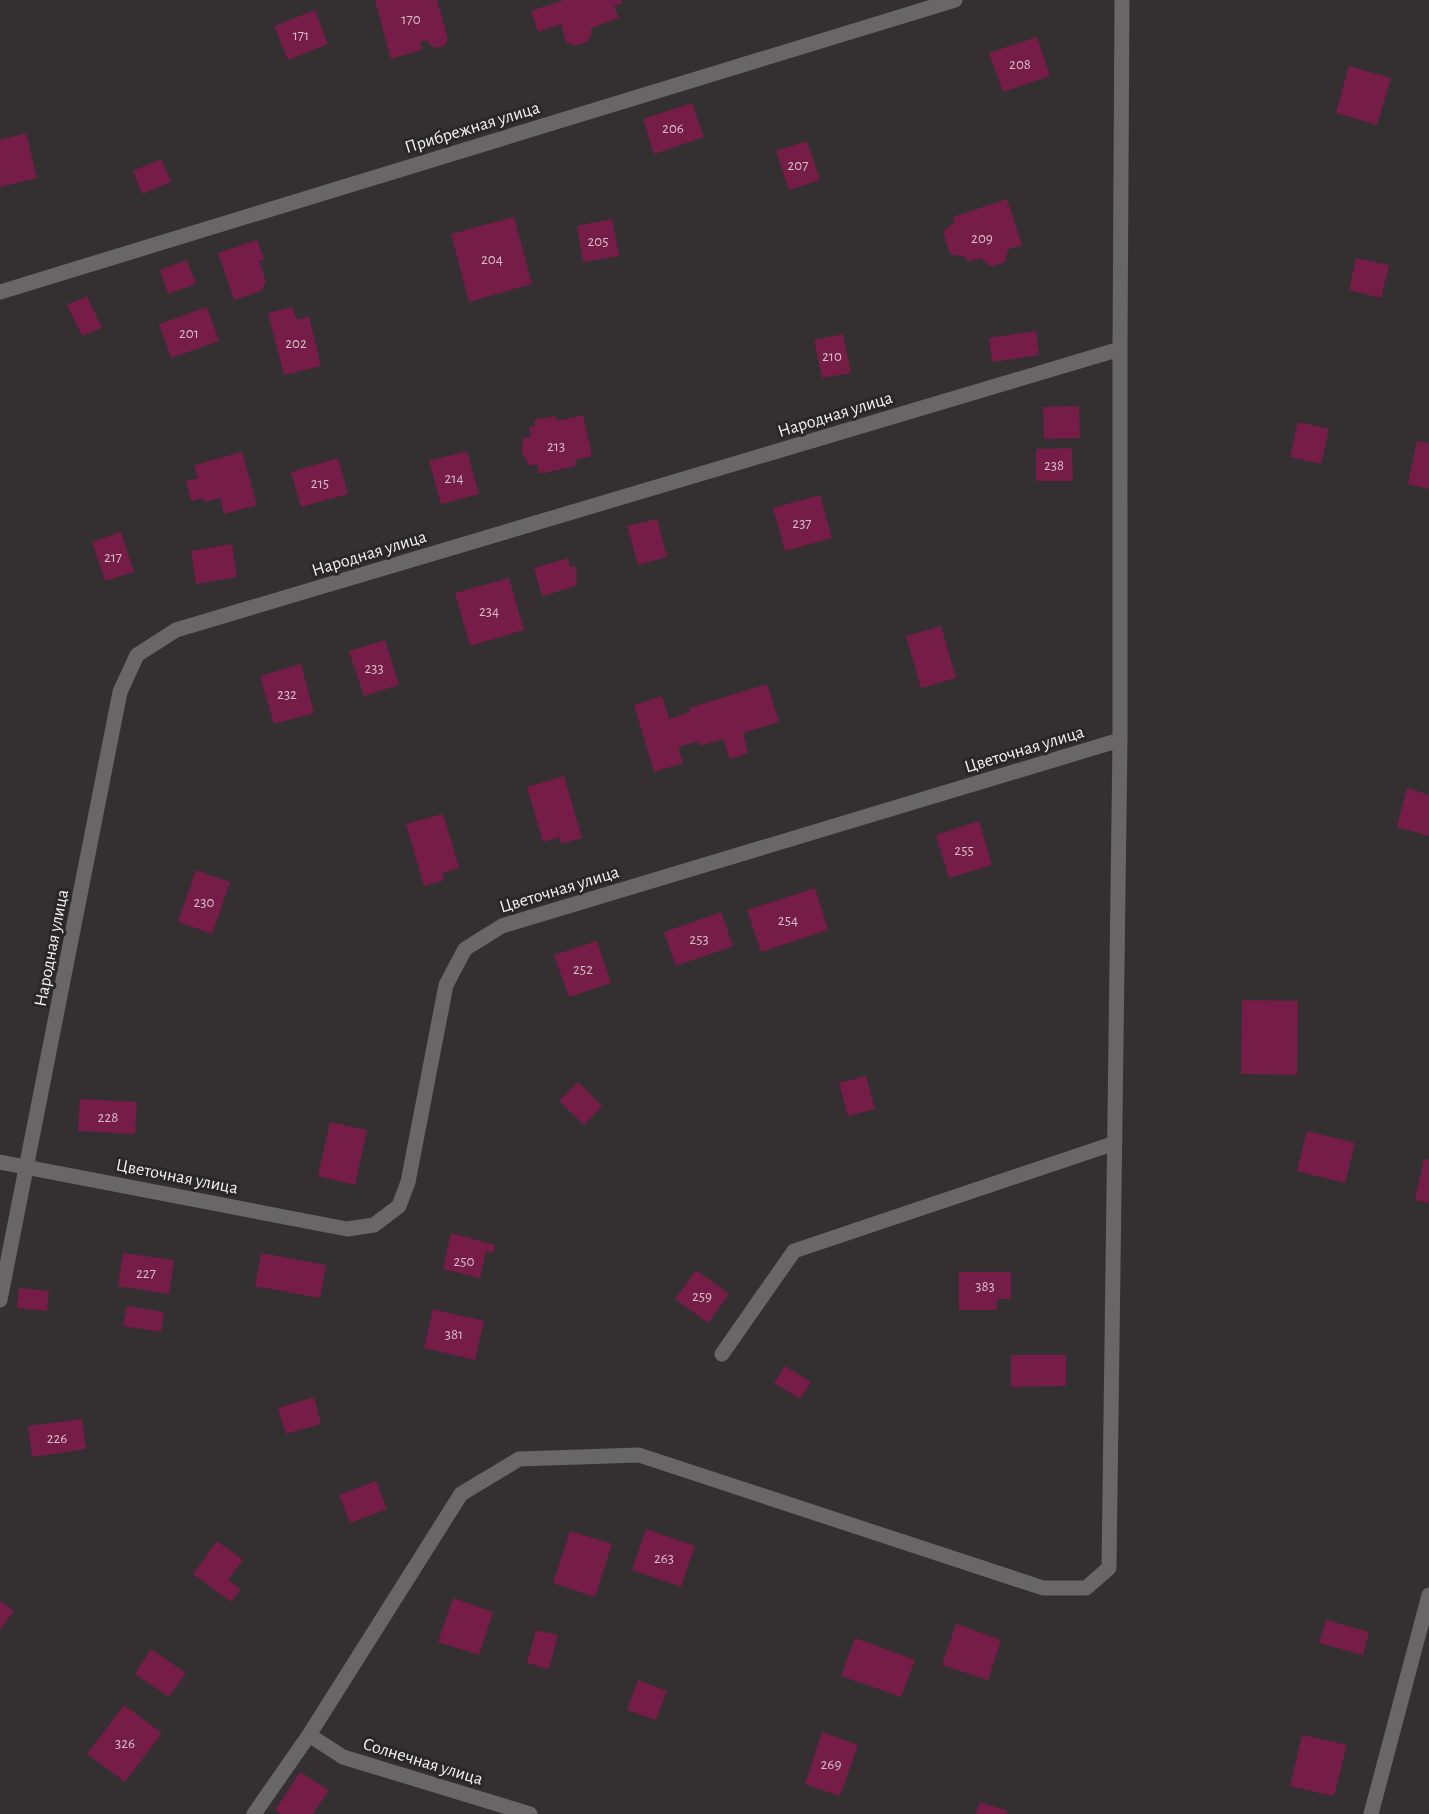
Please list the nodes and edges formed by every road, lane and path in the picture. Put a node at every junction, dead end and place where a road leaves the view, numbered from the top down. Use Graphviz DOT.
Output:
graph roads {
  1 [pos="955,0"];
  2 [pos="1122,0"];
  3 [pos="0,292"];
  4 [pos="1120,349"];
  5 [pos="1120,740"];
  6 [pos="1115,1143"];
  7 [pos="0,1162"];
  8 [pos="27,1167"];
  9 [pos="0,1300"];
  10 [pos="722,1354"];
  11 [pos="1429,1595"];
  12 [pos="309,1735"];
  13 [pos="254,1814"];
  14 [pos="530,1814"];
  15 [pos="1371,1814"];
  1 -- 3 [label="street, Прибрежная улица"];
  2 -- 4 [label="street"];
  4 -- 5 [label="street"];
  4 -- 8 [label="street, Народная улица"];
  5 -- 6 [label="street"];
  5 -- 8 [label="street, Цветочная улица"];
  6 -- 10 [label="street"];
  6 -- 12 [label="street"];
  7 -- 8 [label="street, Цветочная улица"];
  8 -- 9 [label="street, Народная улица"];
  11 -- 15 [label="street"];
  12 -- 13 [label="street"];
  12 -- 14 [label="street, Солнечная улица"];
}
